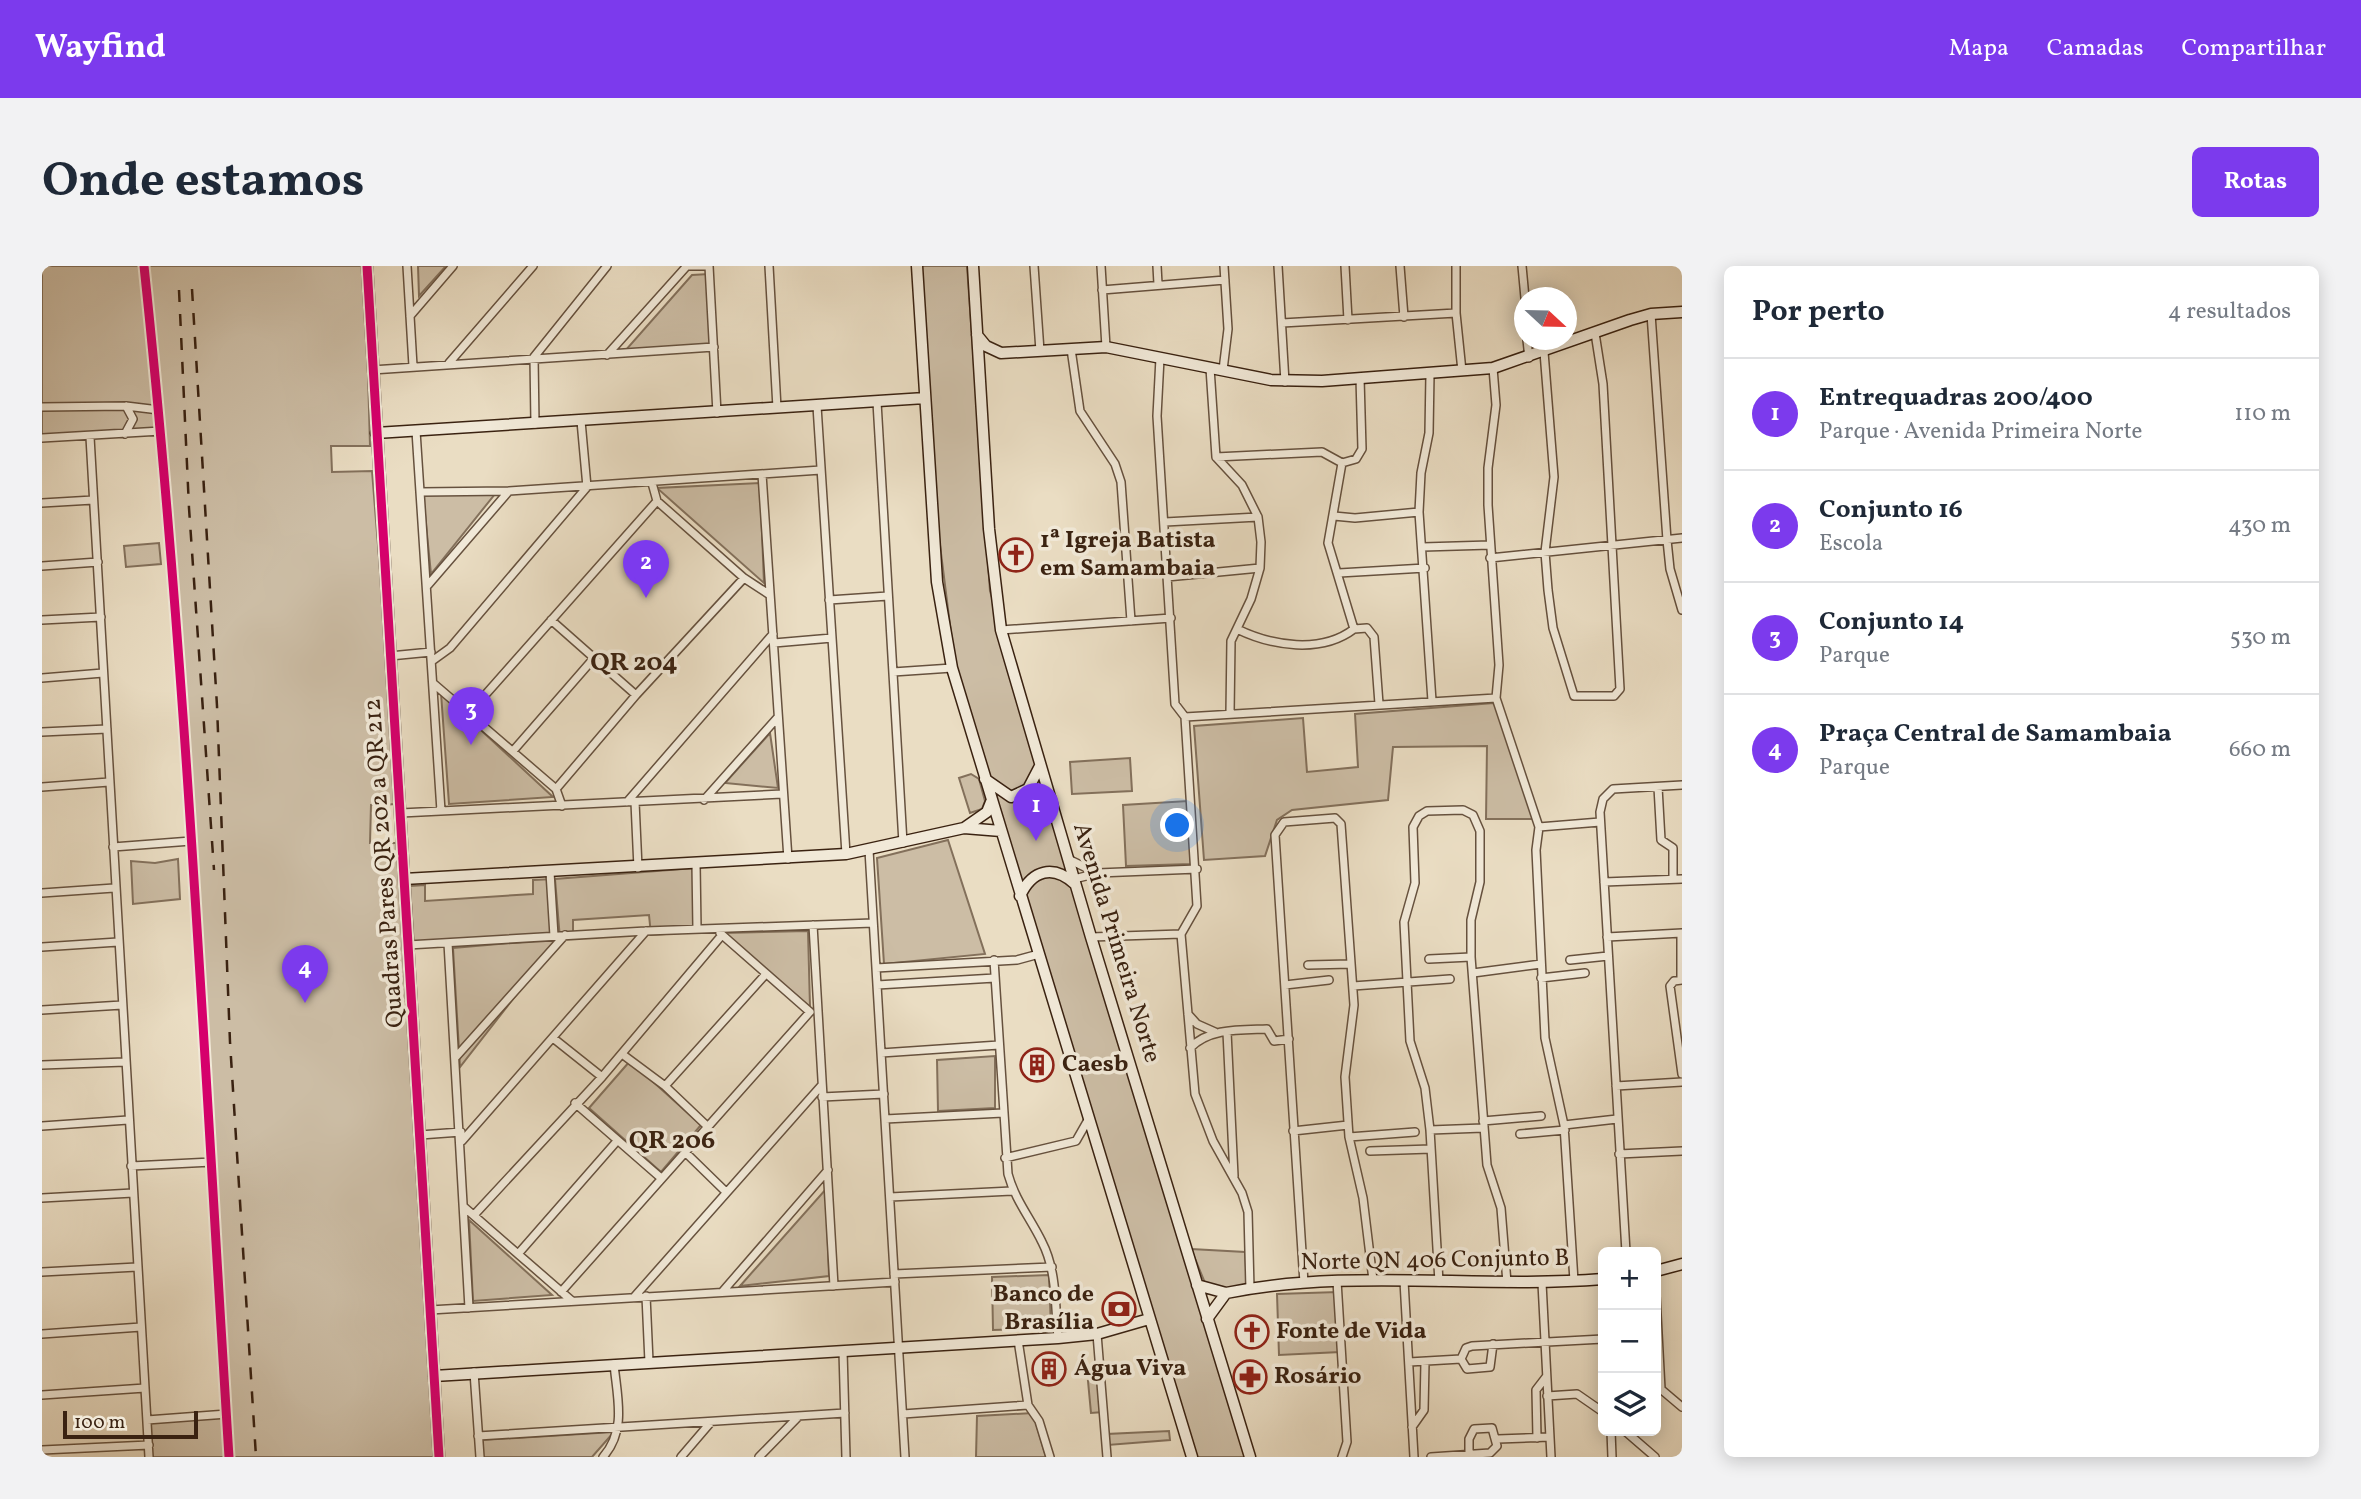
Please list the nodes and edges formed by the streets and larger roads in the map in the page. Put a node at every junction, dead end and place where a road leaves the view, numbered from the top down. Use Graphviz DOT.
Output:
graph roads {
  1 [pos="144,266"];
  2 [pos="367,266"];
  3 [pos="407,266"];
  4 [pos="453,266"];
  5 [pos="533,266"];
  6 [pos="607,266"];
  7 [pos="708,266"];
  8 [pos="769,266"];
  9 [pos="917,266"];
  10 [pos="973,266"];
  11 [pos="1034,266"];
  12 [pos="1101,266"];
  13 [pos="1157,266"];
  14 [pos="1224,266"];
  15 [pos="1278,266"];
  16 [pos="1345,266"];
  17 [pos="1400,266"];
  18 [pos="1456,266"];
  19 [pos="1522,266"];
  20 [pos="686,267"];
  21 [pos="1225,281"];
  22 [pos="1158,284"];
  23 [pos="1524,287"];
  24 [pos="1102,290"];
  25 [pos="1682,312"];
  26 [pos="1456,313"];
  27 [pos="1651,314"];
  28 [pos="410,316"];
  29 [pos="1404,317"];
  30 [pos="1348,320"];
  31 [pos="1282,323"];
  32 [pos="1595,333"];
  33 [pos="977,335"];
  34 [pos="714,347"];
  35 [pos="1106,347"];
  36 [pos="1071,349"];
  37 [pos="1528,350"];
  38 [pos="1040,351"];
  39 [pos="1544,352"];
  40 [pos="1001,353"];
  41 [pos="607,355"];
  42 [pos="534,357"];
  43 [pos="1160,358"];
  44 [pos="1529,358"];
  45 [pos="448,363"];
  46 [pos="413,366"];
  47 [pos="980,368"];
  48 [pos="1210,368"];
  49 [pos="1493,368"];
  50 [pos="372,370"];
  51 [pos="1223,370"];
  52 [pos="1462,372"];
  53 [pos="1430,374"];
  54 [pos="1360,378"];
  55 [pos="1285,382"];
  56 [pos="925,398"];
  57 [pos="877,402"];
  58 [pos="126,406"];
  59 [pos="817,406"];
  60 [pos="42,407"];
  61 [pos="777,408"];
  62 [pos="159,410"];
  63 [pos="717,413"];
  64 [pos="581,421"];
  65 [pos="535,424"];
  66 [pos="160,431"];
  67 [pos="416,431"];
  68 [pos="376,433"];
  69 [pos="125,434"];
  70 [pos="90,437"];
  71 [pos="42,438"];
  72 [pos="1216,457"];
  73 [pos="1342,463"];
  74 [pos="821,470"];
  75 [pos="762,474"];
  76 [pos="652,483"];
  77 [pos="587,487"];
  78 [pos="509,491"];
  79 [pos="421,492"];
  80 [pos="93,500"];
  81 [pos="657,500"];
  82 [pos="42,503"];
  83 [pos="1419,512"];
  84 [pos="1334,516"];
  85 [pos="1258,517"];
  86 [pos="1165,522"];
  87 [pos="1682,538"];
  88 [pos="1667,540"];
  89 [pos="1611,543"];
  90 [pos="1490,545"];
  91 [pos="1423,547"];
  92 [pos="1545,552"];
  93 [pos="1490,558"];
  94 [pos="98,562"];
  95 [pos="42,566"];
  96 [pos="1261,568"];
  97 [pos="1424,568"];
  98 [pos="1339,573"];
  99 [pos="1167,577"];
  100 [pos="744,578"];
  101 [pos="428,585"];
  102 [pos="771,595"];
  103 [pos="888,596"];
  104 [pos="829,600"];
  105 [pos="1682,610"];
  106 [pos="101,617"];
  107 [pos="1171,618"];
  108 [pos="42,620"];
  109 [pos="551,620"];
  110 [pos="1131,621"];
  111 [pos="1237,629"];
  112 [pos="1354,629"];
  113 [pos="1001,630"];
  114 [pos="773,634"];
  115 [pos="832,638"];
  116 [pos="774,643"];
  117 [pos="431,652"];
  118 [pos="390,656"];
  119 [pos="594,658"];
  120 [pos="432,661"];
  121 [pos="952,668"];
  122 [pos="893,672"];
  123 [pos="103,673"];
  124 [pos="42,678"];
  125 [pos="434,684"];
  126 [pos="636,695"];
  127 [pos="1496,698"];
  128 [pos="1433,701"];
  129 [pos="1379,704"];
  130 [pos="470,712"];
  131 [pos="1230,713"];
  132 [pos="778,717"];
  133 [pos="1185,717"];
  134 [pos="107,729"];
  135 [pos="42,732"];
  136 [pos="513,751"];
  137 [pos="1040,766"];
  138 [pos="985,779"];
  139 [pos="109,782"];
  140 [pos="1682,785"];
  141 [pos="42,787"];
  142 [pos="1658,787"];
  143 [pos="556,789"];
  144 [pos="782,794"];
  145 [pos="703,800"];
  146 [pos="631,802"];
  147 [pos="991,802"];
  148 [pos="562,806"];
  149 [pos="441,811"];
  150 [pos="401,813"];
  151 [pos="1600,822"];
  152 [pos="1539,827"];
  153 [pos="964,828"];
  154 [pos="1001,831"];
  155 [pos="191,841"];
  156 [pos="903,843"];
  157 [pos="1682,847"];
  158 [pos="113,848"];
  159 [pos="1673,848"];
  160 [pos="869,850"];
  161 [pos="846,855"];
  162 [pos="788,859"];
  163 [pos="1068,859"];
  164 [pos="696,864"];
  165 [pos="638,868"];
  166 [pos="1197,869"];
  167 [pos="550,872"];
  168 [pos="1098,873"];
  169 [pos="404,879"];
  170 [pos="1673,879"];
  171 [pos="1682,879"];
  172 [pos="1074,881"];
  173 [pos="1604,882"];
  174 [pos="114,888"];
  175 [pos="42,892"];
  176 [pos="1020,896"];
  177 [pos="873,922"];
  178 [pos="813,925"];
  179 [pos="697,929"];
  180 [pos="713,929"];
  181 [pos="646,931"];
  182 [pos="1181,934"];
  183 [pos="1681,934"];
  184 [pos="565,935"];
  185 [pos="722,935"];
  186 [pos="554,936"];
  187 [pos="1091,937"];
  188 [pos="1607,937"];
  189 [pos="118,942"];
  190 [pos="447,943"];
  191 [pos="408,945"];
  192 [pos="42,947"];
  193 [pos="1039,954"];
  194 [pos="1608,956"];
  195 [pos="1471,957"];
  196 [pos="1429,959"];
  197 [pos="1570,960"];
  198 [pos="994,961"];
  199 [pos="1351,964"];
  200 [pos="1541,964"];
  201 [pos="1308,965"];
  202 [pos="876,968"];
  203 [pos="1473,973"];
  204 [pos="1585,974"];
  205 [pos="765,975"];
  206 [pos="995,978"];
  207 [pos="1541,978"];
  208 [pos="1450,979"];
  209 [pos="1682,980"];
  210 [pos="1329,981"];
  211 [pos="1406,984"];
  212 [pos="877,985"];
  213 [pos="1284,985"];
  214 [pos="1353,986"];
  215 [pos="122,1005"];
  216 [pos="42,1010"];
  217 [pos="812,1010"];
  218 [pos="1188,1014"];
  219 [pos="1215,1032"];
  220 [pos="1227,1032"];
  221 [pos="554,1038"];
  222 [pos="1289,1039"];
  223 [pos="999,1045"];
  224 [pos="1190,1048"];
  225 [pos="1680,1048"];
  226 [pos="881,1053"];
  227 [pos="622,1054"];
  228 [pos="455,1058"];
  229 [pos="125,1062"];
  230 [pos="42,1065"];
  231 [pos="1682,1074"];
  232 [pos="601,1077"];
  233 [pos="1682,1082"];
  234 [pos="665,1086"];
  235 [pos="821,1086"];
  236 [pos="1616,1086"];
  237 [pos="884,1094"];
  238 [pos="822,1097"];
  239 [pos="575,1103"];
  240 [pos="1003,1113"];
  241 [pos="1541,1116"];
  242 [pos="128,1119"];
  243 [pos="885,1119"];
  244 [pos="1618,1119"];
  245 [pos="1088,1120"];
  246 [pos="1483,1124"];
  247 [pos="1348,1125"];
  248 [pos="42,1126"];
  249 [pos="707,1126"];
  250 [pos="1564,1128"];
  251 [pos="1430,1130"];
  252 [pos="1293,1131"];
  253 [pos="461,1132"];
  254 [pos="1415,1132"];
  255 [pos="1520,1134"];
  256 [pos="421,1135"];
  257 [pos="1230,1135"];
  258 [pos="1349,1137"];
  259 [pos="462,1141"];
  260 [pos="618,1141"];
  261 [pos="1213,1141"];
  262 [pos="1431,1149"];
  263 [pos="1370,1151"];
  264 [pos="1682,1151"];
  265 [pos="685,1152"];
  266 [pos="1619,1154"];
  267 [pos="1006,1158"];
  268 [pos="212,1162"];
  269 [pos="131,1166"];
  270 [pos="828,1170"];
  271 [pos="661,1178"];
  272 [pos="1234,1180"];
  273 [pos="1012,1191"];
  274 [pos="726,1192"];
  275 [pos="133,1193"];
  276 [pos="890,1197"];
  277 [pos="42,1198"];
  278 [pos="464,1207"];
  279 [pos="475,1214"];
  280 [pos="1626,1247"];
  281 [pos="518,1254"];
  282 [pos="1682,1264"];
  283 [pos="137,1267"];
  284 [pos="1052,1267"];
  285 [pos="1661,1269"];
  286 [pos="42,1272"];
  287 [pos="895,1278"];
  288 [pos="1598,1279"];
  289 [pos="1373,1280"];
  290 [pos="1338,1281"];
  291 [pos="1404,1281"];
  292 [pos="1574,1281"];
  293 [pos="1304,1283"];
  294 [pos="1439,1283"];
  295 [pos="1507,1283"];
  296 [pos="1542,1283"];
  297 [pos="1197,1285"];
  298 [pos="834,1286"];
  299 [pos="1250,1289"];
  300 [pos="723,1291"];
  301 [pos="561,1292"];
  302 [pos="1226,1293"];
  303 [pos="635,1296"];
  304 [pos="646,1296"];
  305 [pos="572,1301"];
  306 [pos="469,1308"];
  307 [pos="430,1310"];
  308 [pos="1149,1319"];
  309 [pos="1207,1319"];
  310 [pos="141,1327"];
  311 [pos="42,1334"];
  312 [pos="1097,1334"];
  313 [pos="1058,1338"];
  314 [pos="1598,1339"];
  315 [pos="1018,1340"];
  316 [pos="1543,1340"];
  317 [pos="1493,1344"];
  318 [pos="899,1348"];
  319 [pos="843,1351"];
  320 [pos="1461,1359"];
  321 [pos="649,1362"];
  322 [pos="1409,1362"];
  323 [pos="1425,1362"];
  324 [pos="614,1364"];
  325 [pos="474,1372"];
  326 [pos="434,1376"];
  327 [pos="1547,1377"];
  328 [pos="145,1388"];
  329 [pos="1661,1390"];
  330 [pos="42,1395"];
  331 [pos="1547,1396"];
  332 [pos="1028,1405"];
  333 [pos="1682,1407"];
  334 [pos="1598,1408"];
  335 [pos="845,1413"];
  336 [pos="227,1414"];
  337 [pos="903,1414"];
  338 [pos="797,1418"];
  339 [pos="147,1420"];
  340 [pos="711,1422"];
  341 [pos="619,1428"];
  342 [pos="1411,1428"];
  343 [pos="478,1436"];
  344 [pos="1611,1436"];
  345 [pos="1631,1436"];
  346 [pos="1549,1437"];
  347 [pos="1536,1438"];
  348 [pos="1498,1439"];
  349 [pos="149,1445"];
  350 [pos="48,1452"];
  351 [pos="1469,1453"];
  352 [pos="845,1456"];
  353 [pos="149,1457"];
  354 [pos="229,1457"];
  355 [pos="439,1457"];
  356 [pos="480,1457"];
  357 [pos="603,1457"];
  358 [pos="681,1457"];
  359 [pos="759,1457"];
  360 [pos="905,1457"];
  361 [pos="1050,1457"];
  362 [pos="1107,1457"];
  363 [pos="1192,1457"];
  364 [pos="1250,1457"];
  365 [pos="1342,1457"];
  366 [pos="1414,1457"];
  367 [pos="1431,1457"];
  368 [pos="1551,1457"];
  369 [pos="1612,1457"];
  370 [pos="1655,1457"];
  1 -- 62 [label="street"];
  2 -- 50 [label="street, Quadras Pares QR 202 a QR 212"];
  3 -- 28 [label="street"];
  4 -- 28 [label="street"];
  5 -- 45 [label="street"];
  6 -- 42 [label="street"];
  7 -- 20 [label="street"];
  7 -- 34 [label="street"];
  8 -- 61 [label="street"];
  9 -- 56 [label="street"];
  10 -- 33 [label="street, Avenida Primeira Norte"];
  11 -- 38 [label="street"];
  12 -- 24 [label="street"];
  13 -- 22 [label="street"];
  14 -- 21 [label="street"];
  15 -- 31 [label="street"];
  16 -- 30 [label="street"];
  17 -- 29 [label="street"];
  18 -- 26 [label="street"];
  19 -- 23 [label="street"];
  20 -- 41 [label="street"];
  21 -- 22 [label="street"];
  21 -- 51 [label="street"];
  22 -- 24 [label="street"];
  24 -- 35 [label="street"];
  25 -- 27 [label="street"];
  26 -- 29 [label="street"];
  26 -- 52 [label="street"];
  27 -- 32 [label="street"];
  27 -- 88 [label="street"];
  28 -- 46 [label="street"];
  29 -- 30 [label="street"];
  30 -- 31 [label="street"];
  31 -- 55 [label="street"];
  32 -- 39 [label="street"];
  32 -- 89 [label="street"];
  33 -- 40 [label="street"];
  33 -- 47 [label="street, Avenida Primeira Norte"];
  34 -- 41 [label="street"];
  34 -- 63 [label="street"];
  35 -- 36 [label="street"];
  35 -- 43 [label="street"];
  36 -- 38 [label="street"];
  36 -- 110 [label="street"];
  37 -- 44 [label="street"];
  38 -- 40 [label="street"];
  39 -- 44 [label="street"];
  39 -- 92 [label="street"];
  40 -- 47 [label="street"];
  41 -- 42 [label="street"];
  42 -- 45 [label="street"];
  42 -- 65 [label="street"];
  43 -- 48 [label="street"];
  43 -- 86 [label="street"];
  44 -- 49 [label="street"];
  45 -- 46 [label="street"];
  46 -- 50 [label="street"];
  47 -- 113 [label="street, Avenida Primeira Norte"];
  48 -- 51 [label="street"];
  48 -- 72 [label="street"];
  49 -- 52 [label="street"];
  49 -- 90 [label="street"];
  50 -- 68 [label="street, Quadras Pares QR 202 a QR 212"];
  51 -- 55 [label="street"];
  52 -- 53 [label="street"];
  53 -- 54 [label="street"];
  53 -- 83 [label="street"];
  54 -- 55 [label="street"];
  54 -- 73 [label="street"];
  56 -- 57 [label="street"];
  56 -- 121 [label="street"];
  57 -- 59 [label="street"];
  57 -- 103 [label="street"];
  58 -- 60 [label="street"];
  58 -- 62 [label="street"];
  58 -- 69 [label="street"];
  59 -- 61 [label="street"];
  59 -- 74 [label="street"];
  61 -- 63 [label="street"];
  62 -- 66 [label="street"];
  63 -- 64 [label="street"];
  64 -- 65 [label="street"];
  64 -- 77 [label="street"];
  65 -- 67 [label="street"];
  66 -- 69 [label="street"];
  66 -- 155 [label="street"];
  67 -- 68 [label="street"];
  67 -- 79 [label="street"];
  68 -- 118 [label="street, Quadras Pares QR 202 a QR 212"];
  69 -- 70 [label="street"];
  70 -- 71 [label="street"];
  70 -- 80 [label="street"];
  72 -- 73 [label="street"];
  72 -- 85 [label="street"];
  73 -- 84 [label="street"];
  74 -- 75 [label="street"];
  74 -- 104 [label="street"];
  75 -- 76 [label="street"];
  75 -- 102 [label="street"];
  76 -- 77 [label="street"];
  76 -- 81 [label="street"];
  77 -- 78 [label="street"];
  77 -- 120 [label="street"];
  78 -- 79 [label="street"];
  78 -- 101 [label="street"];
  79 -- 101 [label="street"];
  80 -- 82 [label="street"];
  80 -- 94 [label="street"];
  81 -- 100 [label="street"];
  81 -- 109 [label="street"];
  83 -- 84 [label="street"];
  83 -- 91 [label="street"];
  84 -- 98 [label="street"];
  85 -- 86 [label="street"];
  85 -- 96 [label="street"];
  86 -- 99 [label="street"];
  87 -- 88 [label="street"];
  88 -- 89 [label="street"];
  88 -- 105 [label="street"];
  89 -- 92 [label="street"];
  89 -- 92 [label="street"];
  90 -- 91 [label="street"];
  90 -- 93 [label="street"];
  91 -- 97 [label="street"];
  92 -- 93 [label="street"];
  93 -- 127 [label="street"];
  94 -- 95 [label="street"];
  94 -- 106 [label="street"];
  96 -- 99 [label="street"];
  96 -- 111 [label="street"];
  97 -- 98 [label="street"];
  97 -- 128 [label="street"];
  98 -- 112 [label="street"];
  99 -- 107 [label="street"];
  100 -- 102 [label="street"];
  100 -- 126 [label="street"];
  101 -- 117 [label="street"];
  102 -- 114 [label="street"];
  103 -- 104 [label="street"];
  103 -- 122 [label="street"];
  104 -- 115 [label="street"];
  106 -- 108 [label="street"];
  106 -- 123 [label="street"];
  107 -- 110 [label="street"];
  107 -- 133 [label="street"];
  109 -- 119 [label="street"];
  109 -- 130 [label="street"];
  110 -- 113 [label="street"];
  111 -- 112 [label="street"];
  111 -- 131 [label="street"];
  112 -- 129 [label="street"];
  113 -- 137 [label="street, Avenida Primeira Norte"];
  114 -- 116 [label="street"];
  114 -- 146 [label="street"];
  115 -- 116 [label="street"];
  115 -- 161 [label="street"];
  116 -- 132 [label="street"];
  117 -- 118 [label="street"];
  117 -- 120 [label="street"];
  118 -- 150 [label="street, Quadras Pares QR 202 a QR 212"];
  119 -- 126 [label="street"];
  119 -- 136 [label="street"];
  120 -- 125 [label="street"];
  121 -- 122 [label="street"];
  121 -- 138 [label="street"];
  122 -- 156 [label="street"];
  123 -- 124 [label="street"];
  123 -- 134 [label="street"];
  125 -- 130 [label="street"];
  125 -- 149 [label="street"];
  126 -- 143 [label="street"];
  127 -- 128 [label="street"];
  127 -- 152 [label="street"];
  128 -- 129 [label="street"];
  129 -- 131 [label="street"];
  130 -- 136 [label="street"];
  131 -- 133 [label="street"];
  132 -- 144 [label="street"];
  132 -- 145 [label="street"];
  133 -- 166 [label="street"];
  134 -- 135 [label="street"];
  134 -- 139 [label="street"];
  136 -- 143 [label="street"];
  137 -- 138 [label="street"];
  137 -- 163 [label="street, Avenida Primeira Norte"];
  138 -- 147 [label="street"];
  139 -- 141 [label="street"];
  139 -- 158 [label="street"];
  140 -- 142 [label="street"];
  142 -- 151 [label="street"];
  142 -- 159 [label="street"];
  143 -- 148 [label="street"];
  144 -- 145 [label="street"];
  144 -- 162 [label="street"];
  145 -- 146 [label="street"];
  146 -- 148 [label="street"];
  146 -- 165 [label="street"];
  147 -- 153 [label="street"];
  147 -- 154 [label="street"];
  148 -- 149 [label="street"];
  149 -- 150 [label="street"];
  150 -- 169 [label="street, Quadras Pares QR 202 a QR 212"];
  151 -- 152 [label="street"];
  151 -- 173 [label="street"];
  152 -- 200 [label="street"];
  153 -- 154 [label="street"];
  153 -- 156 [label="street"];
  154 -- 176 [label="street"];
  155 -- 158 [label="street"];
  155 -- 268 [label="street"];
  156 -- 160 [label="street"];
  157 -- 159 [label="street"];
  158 -- 174 [label="street"];
  159 -- 170 [label="street"];
  160 -- 161 [label="street"];
  160 -- 177 [label="street"];
  161 -- 162 [label="street"];
  162 -- 164 [label="street"];
  163 -- 168 [label="street"];
  163 -- 172 [label="street, Avenida Primeira Norte"];
  164 -- 165 [label="street"];
  164 -- 179 [label="street"];
  165 -- 167 [label="street"];
  166 -- 168 [label="street"];
  166 -- 182 [label="street"];
  167 -- 169 [label="street"];
  167 -- 186 [label="street"];
  168 -- 172 [label="street"];
  169 -- 191 [label="street, Quadras Pares QR 202 a QR 212"];
  170 -- 171 [label="street"];
  170 -- 173 [label="street"];
  172 -- 176 [label="street"];
  172 -- 187 [label="street, Avenida Primeira Norte"];
  173 -- 188 [label="street"];
  174 -- 175 [label="street"];
  174 -- 189 [label="street"];
  176 -- 193 [label="street"];
  177 -- 178 [label="street"];
  177 -- 202 [label="street"];
  178 -- 180 [label="street"];
  178 -- 217 [label="street"];
  179 -- 180 [label="street"];
  179 -- 181 [label="street"];
  180 -- 185 [label="street"];
  181 -- 184 [label="street"];
  181 -- 221 [label="street"];
  182 -- 187 [label="street"];
  182 -- 218 [label="street"];
  183 -- 188 [label="street"];
  183 -- 209 [label="street"];
  184 -- 186 [label="street"];
  184 -- 228 [label="street"];
  185 -- 205 [label="street"];
  185 -- 227 [label="street"];
  186 -- 190 [label="street"];
  187 -- 297 [label="street, Avenida Primeira Norte"];
  188 -- 194 [label="street"];
  189 -- 192 [label="street"];
  189 -- 215 [label="street"];
  190 -- 191 [label="street"];
  190 -- 228 [label="street"];
  191 -- 256 [label="street, Quadras Pares QR 202 a QR 212"];
  193 -- 198 [label="street"];
  193 -- 245 [label="street"];
  194 -- 197 [label="street"];
  194 -- 236 [label="street"];
  195 -- 196 [label="street"];
  195 -- 203 [label="street"];
  195 -- 211 [label="street"];
  198 -- 202 [label="street"];
  198 -- 206 [label="street"];
  199 -- 201 [label="street"];
  199 -- 213 [label="street"];
  199 -- 214 [label="street"];
  200 -- 203 [label="street"];
  200 -- 207 [label="street"];
  202 -- 212 [label="street"];
  203 -- 246 [label="street"];
  204 -- 207 [label="street"];
  205 -- 217 [label="street"];
  205 -- 234 [label="street"];
  206 -- 212 [label="street"];
  206 -- 223 [label="street"];
  207 -- 250 [label="street"];
  208 -- 211 [label="street"];
  209 -- 225 [label="street"];
  210 -- 213 [label="street"];
  211 -- 214 [label="street"];
  211 -- 251 [label="street"];
  212 -- 226 [label="street"];
  213 -- 222 [label="street"];
  214 -- 247 [label="street"];
  215 -- 216 [label="street"];
  215 -- 229 [label="street"];
  217 -- 235 [label="street"];
  217 -- 249 [label="street"];
  218 -- 219 [label="street"];
  218 -- 224 [label="street"];
  219 -- 220 [label="street"];
  219 -- 224 [label="street"];
  220 -- 222 [label="street"];
  220 -- 257 [label="street"];
  221 -- 232 [label="street"];
  221 -- 259 [label="street"];
  222 -- 252 [label="street"];
  223 -- 226 [label="street"];
  223 -- 240 [label="street"];
  224 -- 261 [label="street"];
  225 -- 231 [label="street"];
  226 -- 237 [label="street"];
  227 -- 232 [label="street"];
  227 -- 234 [label="street"];
  228 -- 253 [label="street"];
  229 -- 230 [label="street"];
  229 -- 242 [label="street"];
  232 -- 239 [label="street"];
  233 -- 236 [label="street"];
  234 -- 249 [label="street"];
  235 -- 238 [label="street"];
  235 -- 274 [label="street"];
  236 -- 244 [label="street"];
  237 -- 238 [label="street"];
  237 -- 243 [label="street"];
  238 -- 270 [label="street"];
  239 -- 260 [label="street"];
  239 -- 279 [label="street"];
  240 -- 243 [label="street"];
  240 -- 267 [label="street"];
  241 -- 246 [label="street"];
  242 -- 248 [label="street"];
  242 -- 269 [label="street"];
  243 -- 276 [label="street"];
  244 -- 250 [label="street"];
  244 -- 266 [label="street"];
  245 -- 267 [label="street"];
  245 -- 308 [label="street"];
  246 -- 251 [label="street"];
  246 -- 295 [label="street"];
  247 -- 252 [label="street"];
  247 -- 258 [label="street"];
  249 -- 265 [label="street"];
  250 -- 255 [label="street"];
  250 -- 292 [label="street"];
  251 -- 262 [label="street"];
  252 -- 293 [label="street"];
  253 -- 256 [label="street"];
  253 -- 259 [label="street"];
  254 -- 258 [label="street"];
  256 -- 307 [label="street, Quadras Pares QR 202 a QR 212"];
  257 -- 261 [label="street"];
  257 -- 272 [label="street"];
  258 -- 289 [label="street"];
  259 -- 278 [label="street"];
  260 -- 271 [label="street"];
  260 -- 281 [label="street"];
  261 -- 272 [label="street"];
  262 -- 263 [label="street"];
  262 -- 294 [label="street"];
  264 -- 266 [label="street"];
  265 -- 271 [label="street"];
  265 -- 274 [label="street"];
  266 -- 280 [label="street"];
  267 -- 273 [label="street"];
  268 -- 269 [label="street"];
  268 -- 336 [label="street"];
  269 -- 275 [label="street"];
  270 -- 298 [label="street"];
  270 -- 300 [label="street"];
  271 -- 301 [label="street"];
  272 -- 299 [label="street"];
  273 -- 276 [label="street"];
  273 -- 284 [label="street"];
  274 -- 303 [label="street"];
  275 -- 277 [label="street"];
  275 -- 283 [label="street"];
  276 -- 287 [label="street"];
  278 -- 279 [label="street"];
  278 -- 306 [label="street"];
  279 -- 281 [label="street"];
  281 -- 301 [label="street"];
  282 -- 285 [label="street"];
  283 -- 286 [label="street"];
  283 -- 310 [label="street"];
  284 -- 287 [label="street"];
  284 -- 313 [label="street"];
  287 -- 298 [label="street"];
  287 -- 318 [label="street"];
  288 -- 292 [label="street, Norte QN 406 Conjunto B"];
  289 -- 290 [label="street, Norte QN 406 Conjunto B"];
  289 -- 291 [label="street, Norte QN 406 Conjunto B"];
  290 -- 293 [label="street, Norte QN 406 Conjunto B"];
  290 -- 365 [label="street"];
  291 -- 294 [label="street, Norte QN 406 Conjunto B"];
  291 -- 322 [label="street"];
  292 -- 296 [label="street, Norte QN 406 Conjunto B"];
  293 -- 299 [label="street, Norte QN 406 Conjunto B"];
  294 -- 295 [label="street, Norte QN 406 Conjunto B"];
  295 -- 296 [label="street, Norte QN 406 Conjunto B"];
  296 -- 316 [label="street"];
  297 -- 302 [label="street, Norte QN 406 Conjunto B"];
  297 -- 309 [label="street, Avenida Primeira Norte"];
  298 -- 300 [label="street"];
  299 -- 302 [label="street, Norte QN 406 Conjunto B"];
  300 -- 304 [label="street"];
  301 -- 305 [label="street"];
  302 -- 309 [label="street"];
  303 -- 304 [label="street"];
  303 -- 305 [label="street"];
  304 -- 321 [label="street"];
  305 -- 306 [label="street"];
  306 -- 307 [label="street"];
  307 -- 326 [label="street, Quadras Pares QR 202 a QR 212"];
  308 -- 312 [label="street"];
  308 -- 363 [label="street"];
  309 -- 364 [label="street, Avenida Primeira Norte"];
  310 -- 311 [label="street"];
  310 -- 328 [label="street"];
  312 -- 313 [label="street"];
  312 -- 362 [label="street"];
  313 -- 315 [label="street"];
  314 -- 316 [label="street"];
  315 -- 318 [label="street"];
  315 -- 332 [label="street"];
  316 -- 317 [label="street"];
  316 -- 327 [label="street"];
  317 -- 320 [label="street"];
  317 -- 320 [label="street"];
  318 -- 319 [label="street"];
  318 -- 337 [label="street"];
  319 -- 321 [label="street"];
  319 -- 335 [label="street"];
  320 -- 323 [label="street"];
  321 -- 324 [label="street"];
  322 -- 323 [label="street"];
  322 -- 342 [label="street"];
  323 -- 342 [label="street"];
  324 -- 325 [label="street"];
  324 -- 341 [label="street"];
  325 -- 326 [label="street"];
  325 -- 343 [label="street"];
  326 -- 355 [label="street, Quadras Pares QR 202 a QR 212"];
  327 -- 331 [label="street"];
  327 -- 347 [label="street"];
  328 -- 330 [label="street"];
  328 -- 339 [label="street"];
  329 -- 333 [label="street"];
  331 -- 334 [label="street"];
  331 -- 346 [label="street"];
  332 -- 337 [label="street"];
  332 -- 361 [label="street"];
  335 -- 338 [label="street"];
  335 -- 352 [label="street"];
  336 -- 339 [label="street"];
  336 -- 354 [label="street"];
  337 -- 360 [label="street"];
  338 -- 340 [label="street"];
  338 -- 359 [label="street"];
  339 -- 349 [label="street"];
  340 -- 341 [label="street"];
  340 -- 358 [label="street"];
  341 -- 343 [label="street"];
  341 -- 357 [label="street"];
  342 -- 366 [label="street"];
  343 -- 356 [label="street"];
  344 -- 369 [label="street"];
  345 -- 370 [label="street"];
  346 -- 347 [label="street"];
  346 -- 368 [label="street"];
  347 -- 348 [label="street"];
  348 -- 351 [label="street"];
  348 -- 351 [label="street"];
  349 -- 350 [label="street"];
  349 -- 353 [label="street"];
  351 -- 367 [label="street"];
}
